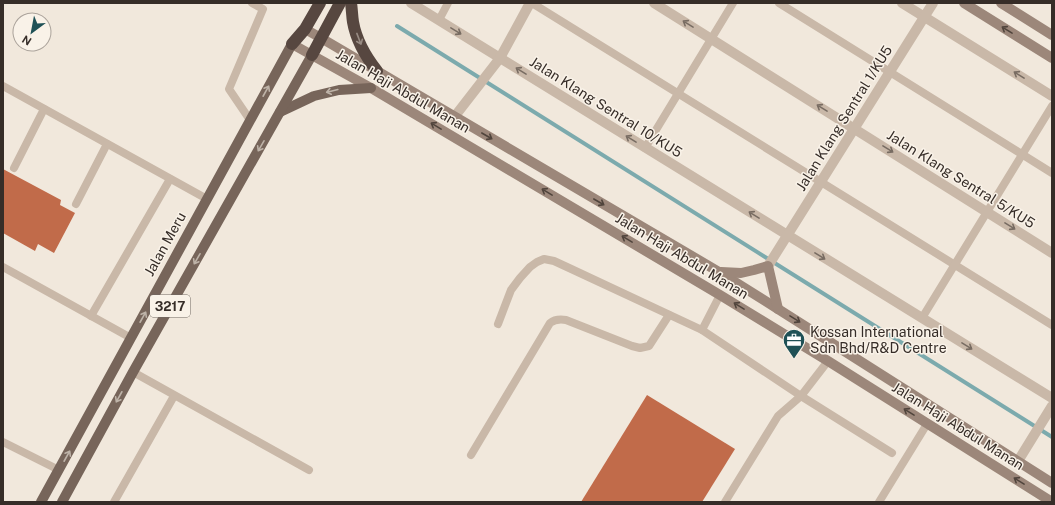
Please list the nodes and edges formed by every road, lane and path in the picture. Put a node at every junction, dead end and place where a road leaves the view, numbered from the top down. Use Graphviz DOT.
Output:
graph roads {
  1 [pos="252,3"];
  2 [pos="320,3"];
  3 [pos="340,3"];
  4 [pos="351,3"];
  5 [pos="411,3"];
  6 [pos="448,3"];
  7 [pos="531,3"];
  8 [pos="654,3"];
  9 [pos="733,3"];
  10 [pos="780,3"];
  11 [pos="902,3"];
  12 [pos="933,3"];
  13 [pos="964,3"];
  14 [pos="1001,3"];
  15 [pos="924,17"];
  16 [pos="439,20"];
  17 [pos="305,29"];
  18 [pos="1049,31"];
  19 [pos="321,38"];
  20 [pos="711,39"];
  21 [pos="292,44"];
  22 [pos="312,55"];
  23 [pos="500,58"];
  24 [pos="1052,58"];
  25 [pos="377,71"];
  26 [pos="890,72"];
  27 [pos="3,86"];
  28 [pos="371,88"];
  29 [pos="678,94"];
  30 [pos="1052,96"];
  31 [pos="1052,106"];
  32 [pos="44,109"];
  33 [pos="280,112"];
  34 [pos="454,116"];
  35 [pos="250,120"];
  36 [pos="855,129"];
  37 [pos="107,144"];
  38 [pos="645,148"];
  39 [pos="1022,154"];
  40 [pos="14,168"];
  41 [pos="1052,173"];
  42 [pos="170,179"];
  43 [pos="820,182"];
  44 [pos="207,199"];
  45 [pos="76,204"];
  46 [pos="987,212"];
  47 [pos="787,235"];
  48 [pos="1052,253"];
  49 [pos="955,265"];
  50 [pos="768,266"];
  51 [pos="3,267"];
  52 [pos="719,272"];
  53 [pos="720,295"];
  54 [pos="778,309"];
  55 [pos="669,315"];
  56 [pos="91,316"];
  57 [pos="922,318"];
  58 [pos="498,324"];
  59 [pos="1052,325"];
  60 [pos="702,330"];
  61 [pos="131,338"];
  62 [pos="828,361"];
  63 [pos="133,372"];
  64 [pos="174,396"];
  65 [pos="801,396"];
  66 [pos="1052,398"];
  67 [pos="1052,406"];
  68 [pos="927,424"];
  69 [pos="3,442"];
  70 [pos="892,453"];
  71 [pos="471,455"];
  72 [pos="1018,461"];
  73 [pos="59,470"];
  74 [pos="309,470"];
  75 [pos="1052,483"];
  76 [pos="41,502"];
  77 [pos="62,502"];
  78 [pos="114,502"];
  79 [pos="725,502"];
  80 [pos="879,502"];
  81 [pos="1052,502"];
  1 -- 35 [label="lane"];
  2 -- 17 [label="highway, Jalan Meru / 3217"];
  3 -- 19 [label="highway, 3217"];
  4 -- 25 [label="highway, one-way"];
  5 -- 16 [label="street, Jalan Klang Sentral 10/KU5"];
  6 -- 16 [label="lane"];
  7 -- 23 [label="street"];
  7 -- 29 [label="lane"];
  20 -- 8 [label="street, Jalan Klang Sentral 5/KU5, one-way"];
  9 -- 20 [label="lane"];
  10 -- 26 [label="lane"];
  11 -- 15 [label="street"];
  12 -- 15 [label="street, Jalan Klang Sentral 1/KU5"];
  24 -- 13 [label="street, one-way"];
  14 -- 18 [label="street"];
  15 -- 26 [label="street, Jalan Klang Sentral 1/KU5"];
  30 -- 15 [label="street, one-way"];
  16 -- 23 [label="street, Jalan Klang Sentral 10/KU5, one-way"];
  17 -- 19 [label="street, Jalan Haji Abdul Manan"];
  17 -- 21 [label="highway, Jalan Meru / 3217"];
  19 -- 22 [label="highway, 3217"];
  19 -- 25 [label="street, Jalan Haji Abdul Manan"];
  20 -- 29 [label="lane"];
  36 -- 20 [label="street, Jalan Klang Sentral 5/KU5, one-way"];
  21 -- 22 [label="street, Jalan Haji Abdul Manan"];
  35 -- 21 [label="main road, Jalan Meru / 3217, one-way"];
  22 -- 28 [label="street, Jalan Haji Abdul Manan"];
  22 -- 33 [label="main road, 3217"];
  23 -- 34 [label="street"];
  38 -- 23 [label="street, Jalan Klang Sentral 10/KU5, one-way"];
  25 -- 34 [label="street, Jalan Haji Abdul Manan"];
  26 -- 36 [label="street, Jalan Klang Sentral 1/KU5"];
  26 -- 39 [label="lane"];
  27 -- 32 [label="lane"];
  28 -- 33 [label="main road, one-way"];
  53 -- 28 [label="street, Jalan Haji Abdul Manan, one-way"];
  29 -- 38 [label="lane"];
  29 -- 43 [label="lane"];
  31 -- 39 [label="lane"];
  32 -- 37 [label="lane"];
  32 -- 40 [label="lane"];
  33 -- 63 [label="main road, 3217, one-way"];
  34 -- 52 [label="street, Jalan Haji Abdul Manan, one-way"];
  35 -- 44 [label="main road, Jalan Meru / 3217"];
  36 -- 43 [label="street, Jalan Klang Sentral 1/KU5"];
  36 -- 46 [label="street, Jalan Klang Sentral 5/KU5, one-way"];
  37 -- 42 [label="lane"];
  37 -- 45 [label="lane"];
  47 -- 38 [label="street, Jalan Klang Sentral 10/KU5, one-way"];
  39 -- 41 [label="lane"];
  39 -- 46 [label="lane"];
  42 -- 44 [label="lane"];
  42 -- 56 [label="lane"];
  43 -- 47 [label="street, Jalan Klang Sentral 1/KU5"];
  43 -- 49 [label="lane"];
  61 -- 44 [label="main road, Jalan Meru / 3217, one-way"];
  46 -- 48 [label="street, Jalan Klang Sentral 5/KU5, one-way"];
  46 -- 49 [label="lane"];
  47 -- 50 [label="street, Jalan Klang Sentral 1/KU5"];
  47 -- 57 [label="street, Jalan Klang Sentral 10/KU5, one-way"];
  49 -- 57 [label="lane"];
  49 -- 59 [label="lane"];
  50 -- 52 [label="street"];
  50 -- 54 [label="street"];
  51 -- 56 [label="lane"];
  52 -- 54 [label="street, Jalan Haji Abdul Manan"];
  53 -- 60 [label="lane"];
  62 -- 53 [label="street, Jalan Haji Abdul Manan, one-way"];
  54 -- 72 [label="street, Jalan Haji Abdul Manan, one-way"];
  55 -- 58 [label="lane"];
  55 -- 60 [label="lane"];
  55 -- 71 [label="lane"];
  56 -- 61 [label="lane"];
  57 -- 66 [label="street, Jalan Klang Sentral 10/KU5, one-way"];
  60 -- 65 [label="lane"];
  73 -- 61 [label="main road, Jalan Meru / 3217, one-way"];
  62 -- 65 [label="lane"];
  68 -- 62 [label="street, Jalan Haji Abdul Manan, one-way"];
  63 -- 64 [label="lane"];
  63 -- 77 [label="main road, 3217, one-way"];
  64 -- 74 [label="lane"];
  64 -- 78 [label="lane"];
  65 -- 70 [label="lane"];
  65 -- 79 [label="lane"];
  67 -- 72 [label="street"];
  68 -- 80 [label="lane"];
  81 -- 68 [label="street, Jalan Haji Abdul Manan, one-way"];
  69 -- 73 [label="lane"];
  72 -- 75 [label="street, Jalan Haji Abdul Manan"];
  73 -- 76 [label="main road, Jalan Meru / 3217"];
}
